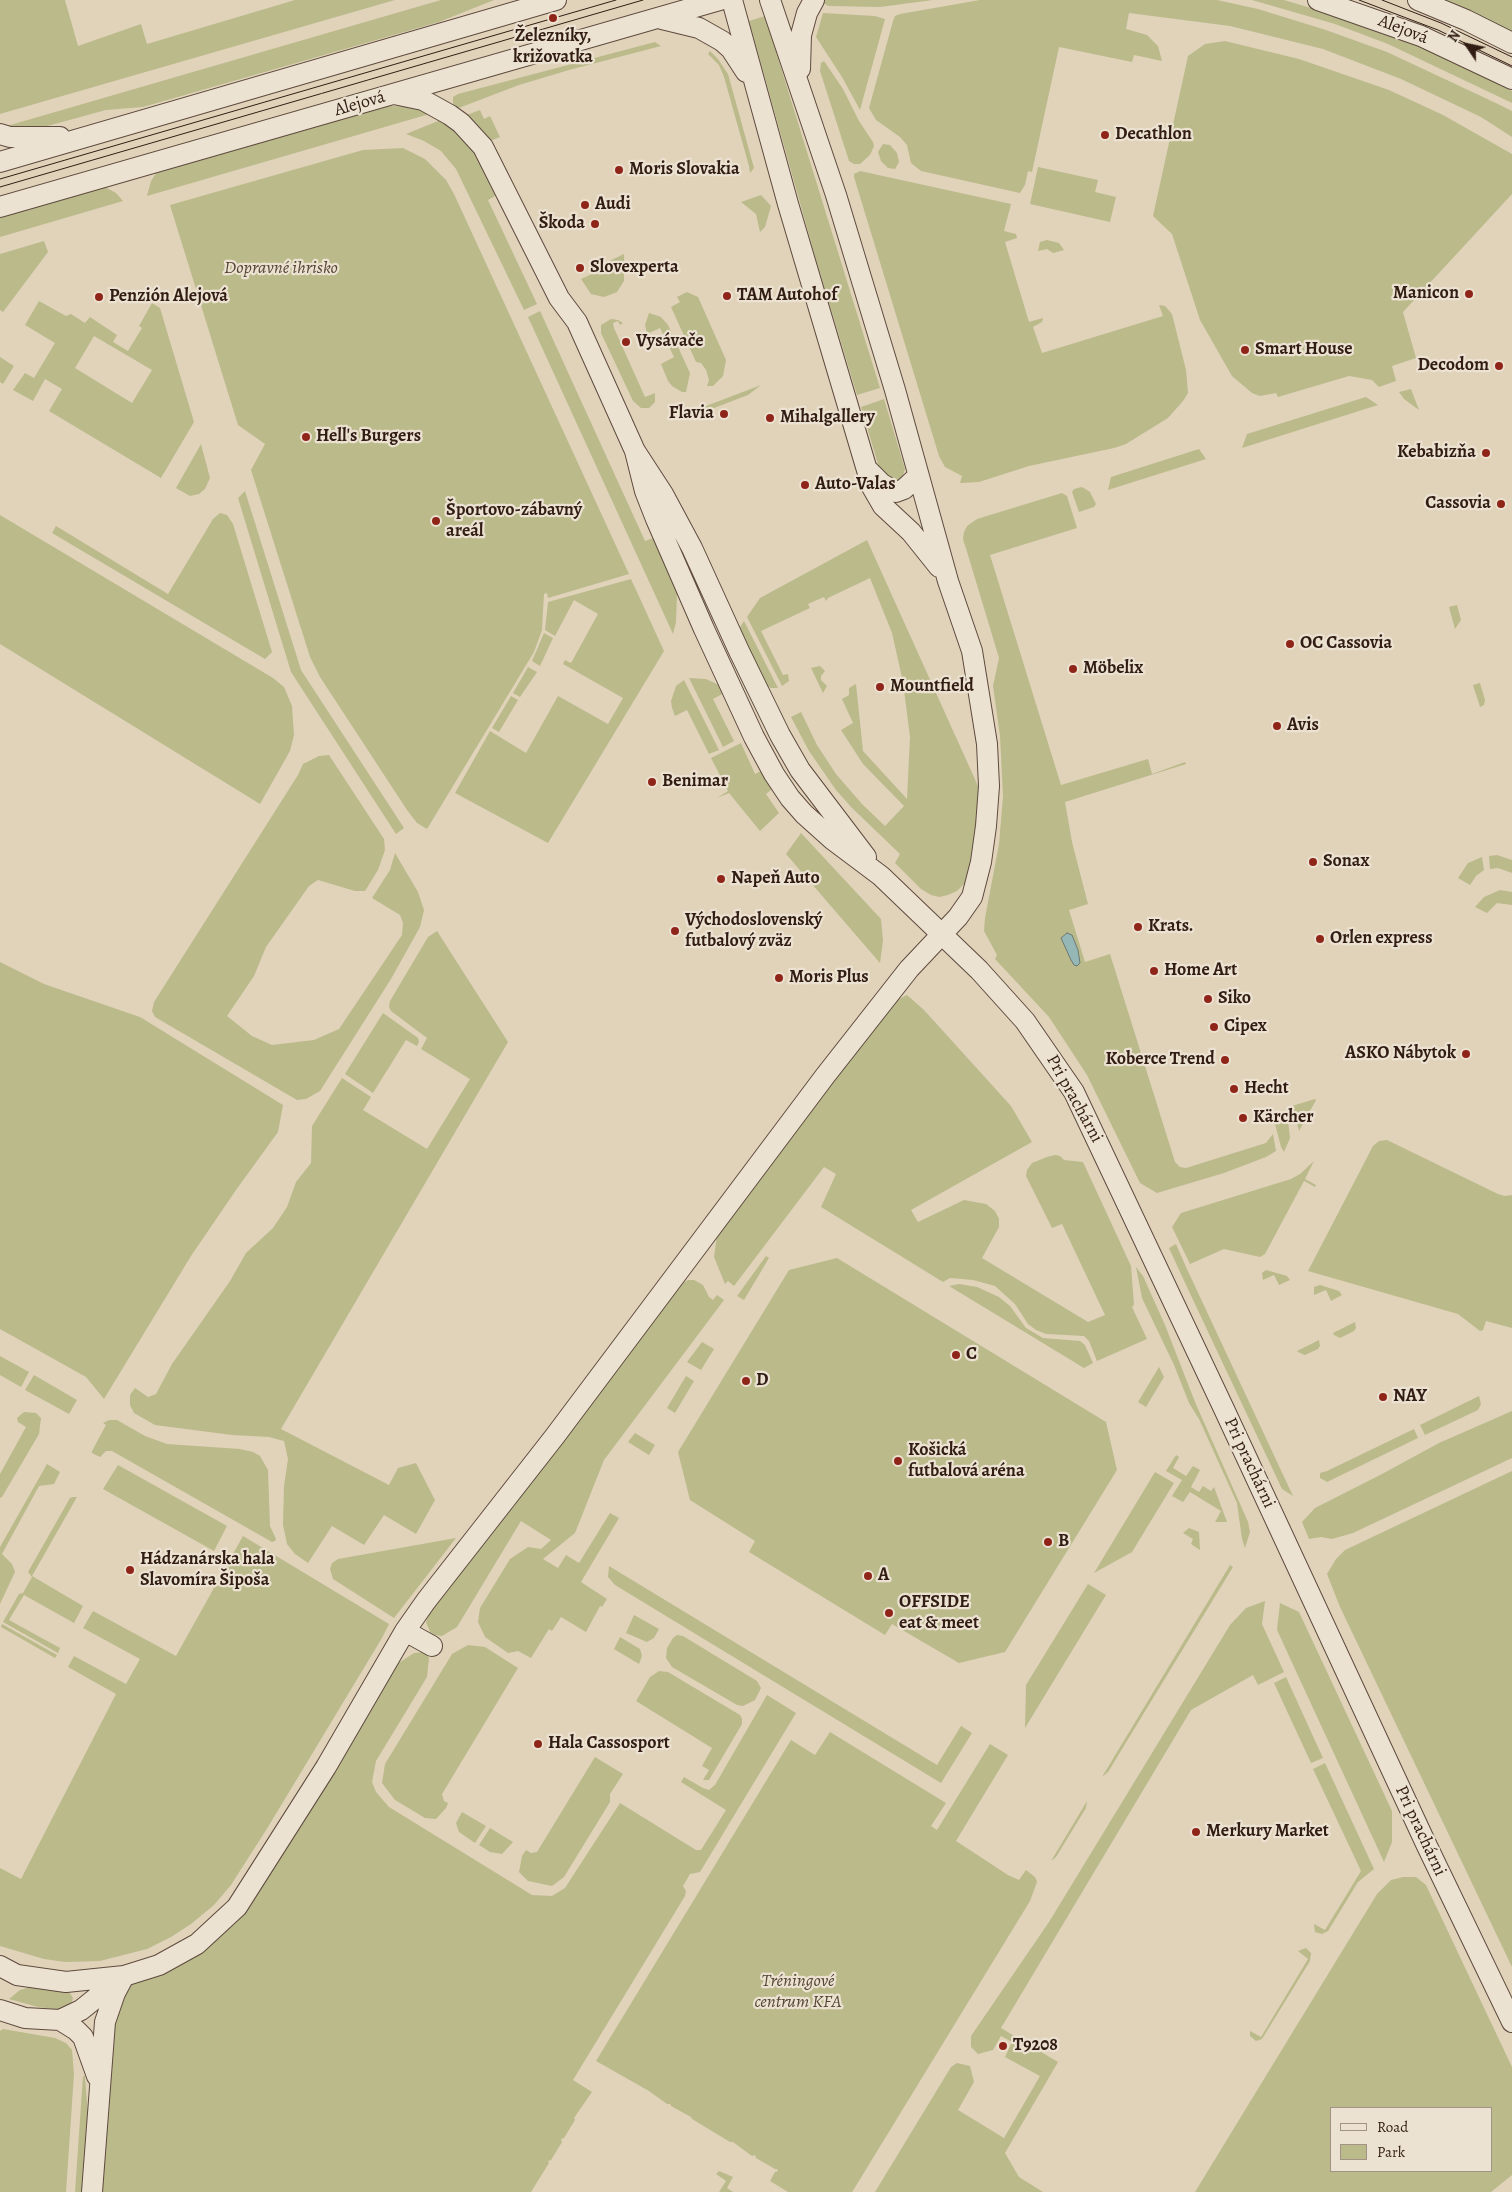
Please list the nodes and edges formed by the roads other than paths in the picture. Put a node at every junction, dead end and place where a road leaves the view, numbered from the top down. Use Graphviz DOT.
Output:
graph roads {
  1 [pos="556,0"];
  2 [pos="720,0"];
  3 [pos="732,0"];
  4 [pos="770,0"];
  5 [pos="814,0"];
  6 [pos="1318,0"];
  7 [pos="1418,0"];
  8 [pos="659,18"];
  9 [pos="1512,43"];
  10 [pos="1512,79"];
  11 [pos="802,93"];
  12 [pos="394,94"];
  13 [pos="759,98"];
  14 [pos="0,134"];
  15 [pos="84,137"];
  16 [pos="0,162"];
  17 [pos="0,207"];
  18 [pos="867,468"];
  19 [pos="918,476"];
  20 [pos="931,520"];
  21 [pos="948,581"];
  22 [pos="941,934"];
  23 [pos="405,1631"];
  24 [pos="432,1646"];
  25 [pos="0,1966"];
  26 [pos="124,1976"];
  27 [pos="66,1982"];
  28 [pos="95,1998"];
  29 [pos="0,2010"];
  30 [pos="60,2020"];
  31 [pos="105,2022"];
  32 [pos="1512,2022"];
  33 [pos="100,2085"];
  34 [pos="92,2192"];
  1 -- 15 [label="street"];
  2 -- 8 [label="street, Alejová"];
  3 -- 13 [label="street"];
  4 -- 11 [label="street"];
  5 -- 11 [label="street"];
  6 -- 10 [label="street, Alejová"];
  7 -- 9 [label="street, Alejová"];
  8 -- 12 [label="street, Alejová"];
  8 -- 13 [label="street"];
  11 -- 19 [label="street"];
  12 -- 17 [label="street, Alejová"];
  12 -- 22 [label="street, Pri prachárni"];
  13 -- 18 [label="street"];
  14 -- 15 [label="street"];
  15 -- 16 [label="street"];
  18 -- 19 [label="street"];
  18 -- 20 [label="street"];
  18 -- 21 [label="street"];
  19 -- 20 [label="street"];
  20 -- 21 [label="street"];
  21 -- 22 [label="street"];
  22 -- 23 [label="street"];
  22 -- 32 [label="street, Pri prachárni"];
  23 -- 24 [label="street"];
  23 -- 26 [label="street"];
  25 -- 27 [label="street"];
  26 -- 27 [label="street"];
  26 -- 28 [label="street"];
  26 -- 31 [label="street"];
  27 -- 28 [label="street"];
  28 -- 30 [label="street"];
  28 -- 31 [label="street"];
  29 -- 30 [label="street"];
  30 -- 33 [label="street"];
  31 -- 33 [label="street"];
  33 -- 34 [label="street"];
}
